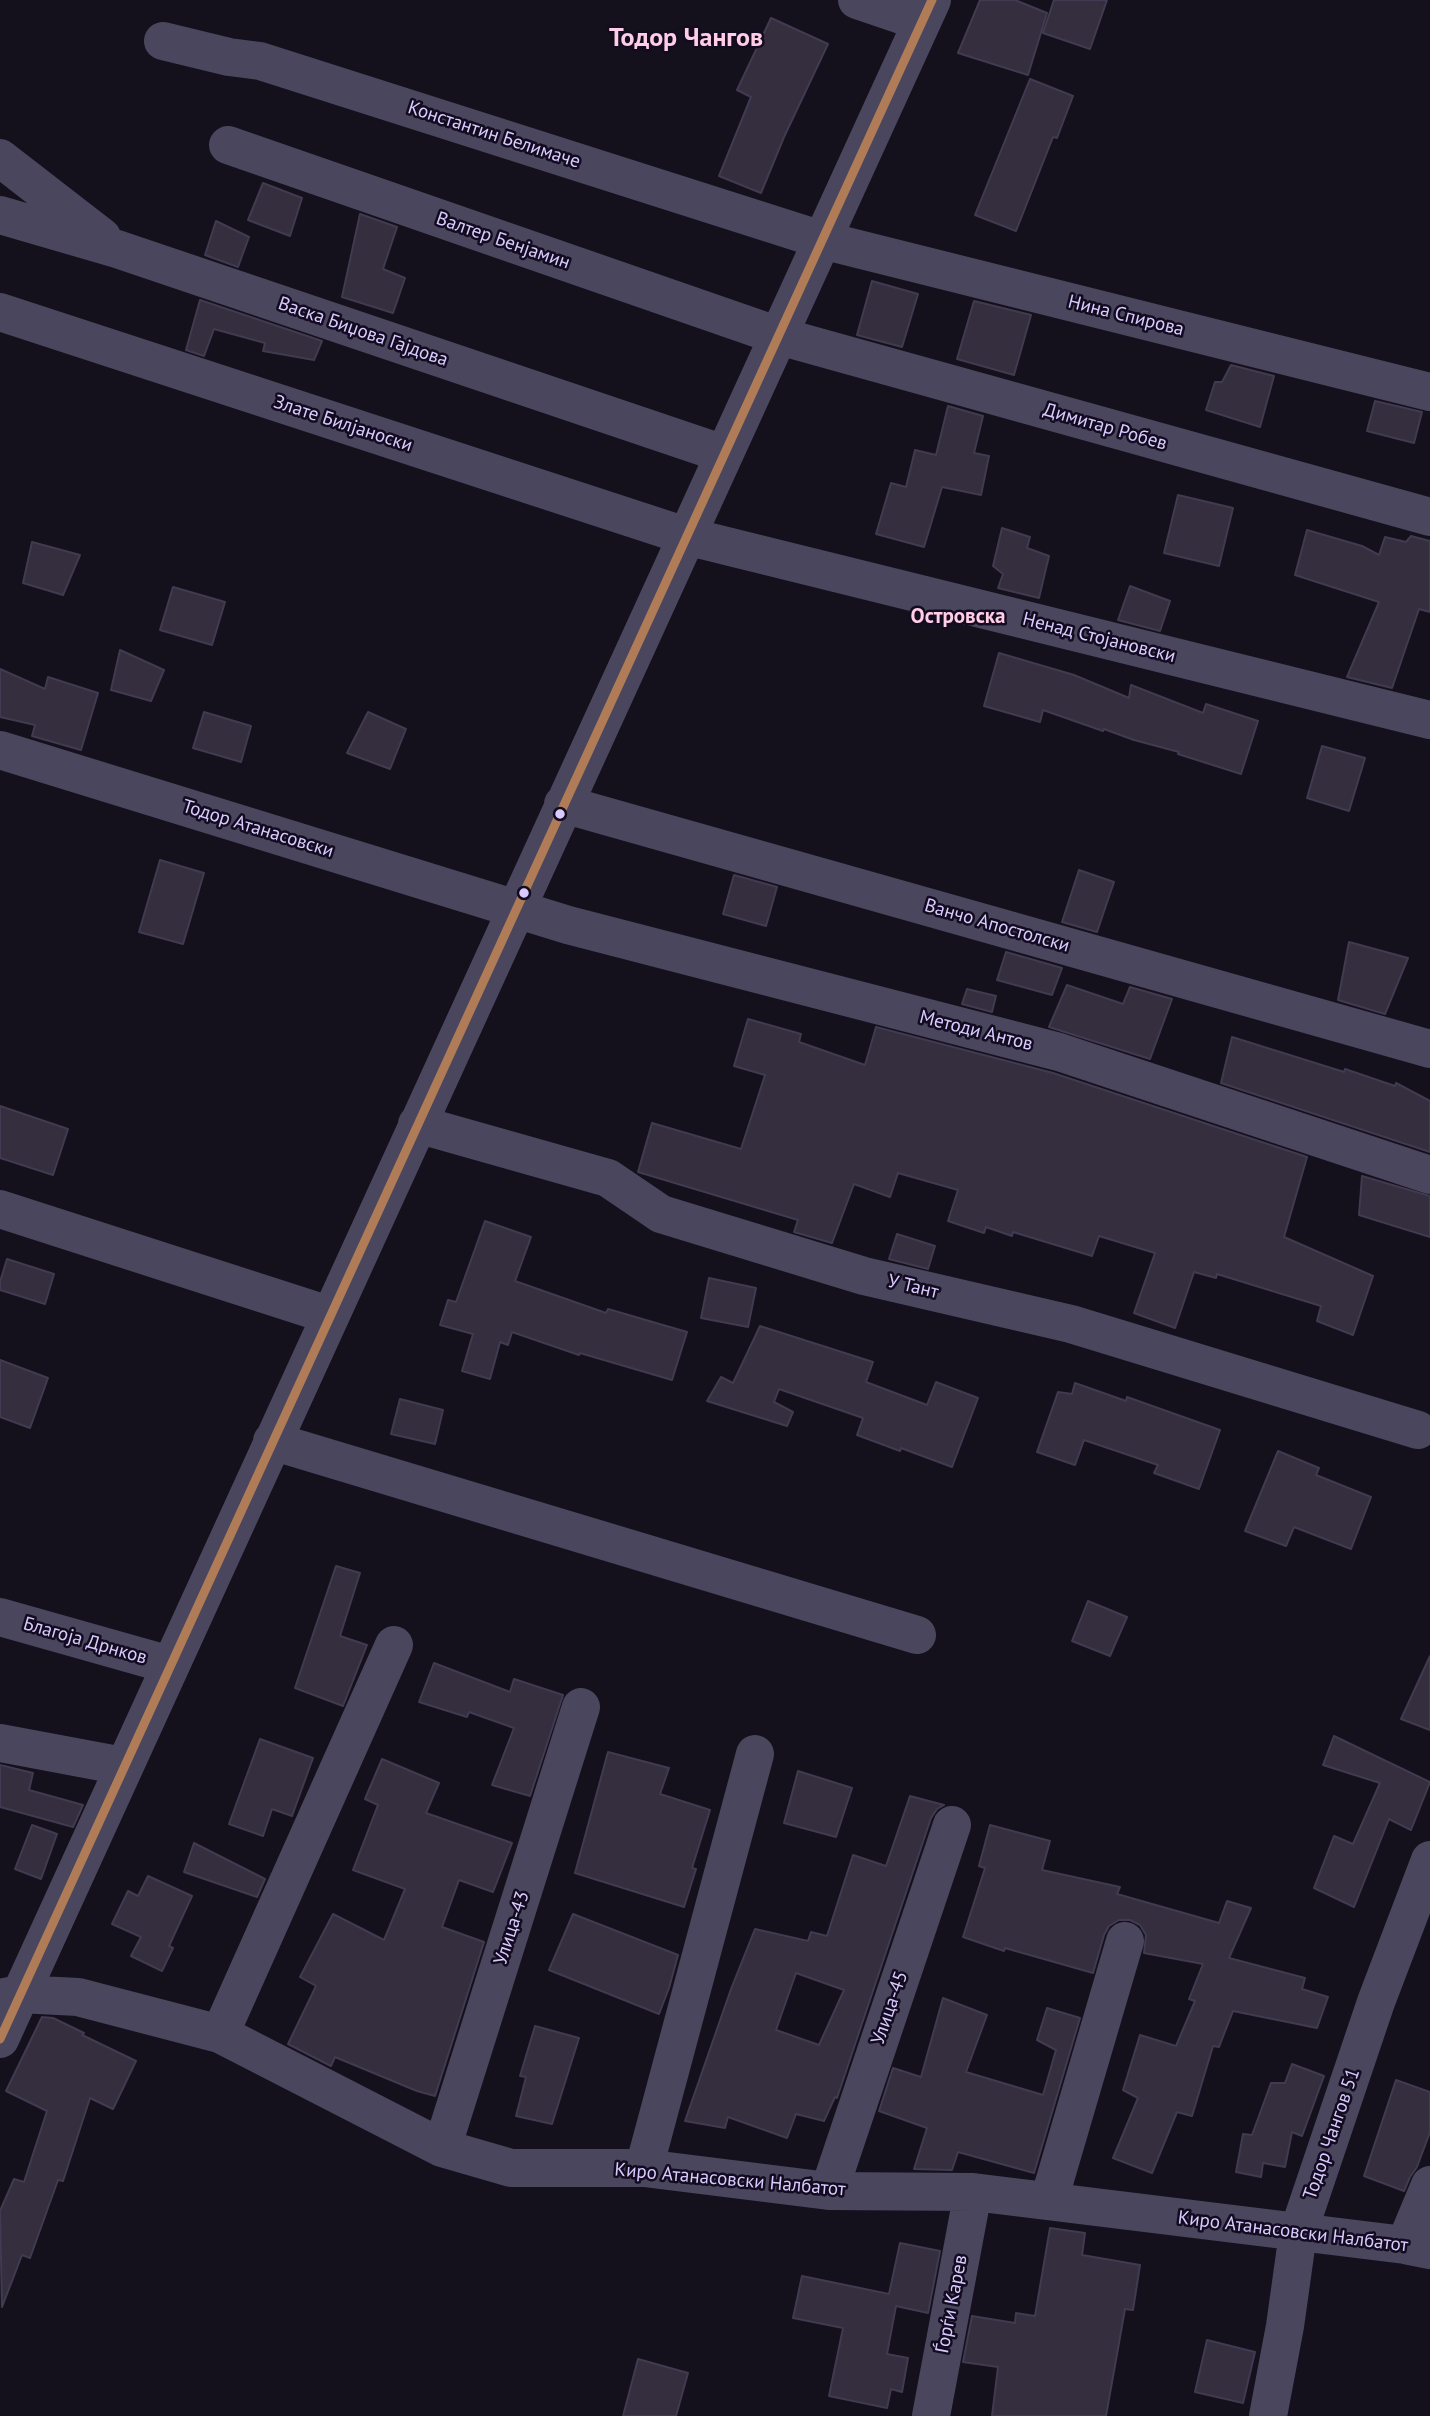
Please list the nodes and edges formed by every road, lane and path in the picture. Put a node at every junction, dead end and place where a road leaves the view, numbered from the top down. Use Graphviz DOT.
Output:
graph roads {
  1 [pos="857,0"];
  2 [pos="927,11"];
  3 [pos="163,41"];
  4 [pos="228,145"];
  5 [pos="0,158"];
  6 [pos="0,215"];
  7 [pos="822,240"];
  8 [pos="117,249"];
  9 [pos="0,312"];
  10 [pos="779,337"];
  11 [pos="1430,392"];
  12 [pos="724,454"];
  13 [pos="1430,517"];
  14 [pos="686,536"];
  15 [pos="1430,720"];
  16 [pos="0,750"];
  17 [pos="564,804"];
  18 [pos="516,908"];
  19 [pos="1430,1049"];
  20 [pos="417,1124"];
  21 [pos="1430,1175"];
  22 [pos="0,1209"];
  23 [pos="330,1315"];
  24 [pos="1418,1430"];
  25 [pos="272,1441"];
  26 [pos="0,1617"];
  27 [pos="917,1635"];
  28 [pos="394,1645"];
  29 [pos="170,1665"];
  30 [pos="582,1707"];
  31 [pos="0,1743"];
  32 [pos="755,1754"];
  33 [pos="123,1766"];
  34 [pos="952,1825"];
  35 [pos="1430,1860"];
  36 [pos="1125,1941"];
  37 [pos="9,1996"];
  38 [pos="220,2034"];
  39 [pos="0,2039"];
  40 [pos="442,2148"];
  41 [pos="644,2168"];
  42 [pos="1430,2185"];
  43 [pos="829,2192"];
  44 [pos="974,2192"];
  45 [pos="1048,2200"];
  46 [pos="1298,2233"];
  47 [pos="1418,2248"];
  48 [pos="931,2416"];
  49 [pos="1268,2416"];
  1 -- 2 [label="street"];
  2 -- 7 [label="street"];
  3 -- 7 [label="street, Константин Белимаче"];
  4 -- 10 [label="street, Валтер Бенјамин"];
  5 -- 8 [label="street"];
  6 -- 8 [label="street, Васка Биџова Гајдова"];
  7 -- 10 [label="street"];
  7 -- 11 [label="street, Нина Спирова"];
  8 -- 12 [label="street, Васка Биџова Гајдова"];
  9 -- 14 [label="street, Злате Билјаноски"];
  10 -- 12 [label="street"];
  10 -- 13 [label="street, Димитар Робев"];
  12 -- 14 [label="street"];
  14 -- 15 [label="street, Ненад Стојановски"];
  14 -- 17 [label="street"];
  16 -- 18 [label="street, Тодор Атанасовски"];
  17 -- 18 [label="street"];
  17 -- 19 [label="street, Ванчо Апостолски"];
  18 -- 20 [label="street"];
  18 -- 21 [label="street, Методи Антов"];
  20 -- 23 [label="street"];
  20 -- 24 [label="street, У Тант"];
  22 -- 23 [label="street"];
  23 -- 25 [label="street"];
  25 -- 27 [label="street"];
  25 -- 29 [label="street"];
  26 -- 29 [label="street, Благоја Дрнков"];
  28 -- 38 [label="street"];
  29 -- 33 [label="street"];
  30 -- 40 [label="street, Улица-43"];
  31 -- 33 [label="street"];
  32 -- 41 [label="street"];
  33 -- 37 [label="street"];
  34 -- 43 [label="street, Улица-45"];
  35 -- 46 [label="street, Тодор Чангов 51"];
  36 -- 45 [label="street"];
  37 -- 38 [label="street, Киро Атанасовски Налбатот"];
  37 -- 39 [label="street"];
  38 -- 40 [label="street, Киро Атанасовски Налбатот"];
  40 -- 41 [label="street, Киро Атанасовски Налбатот"];
  41 -- 43 [label="street, Киро Атанасовски Налбатот"];
  42 -- 47 [label="street"];
  43 -- 44 [label="street, Киро Атанасовски Налбатот"];
  44 -- 45 [label="street, Киро Атанасовски Налбатот"];
  44 -- 48 [label="street, Ѓорѓи Карев"];
  45 -- 46 [label="street, Киро Атанасовски Налбатот"];
  46 -- 47 [label="street, Киро Атанасовски Налбатот"];
  46 -- 49 [label="street, Тодор Чангов 51"];
}
